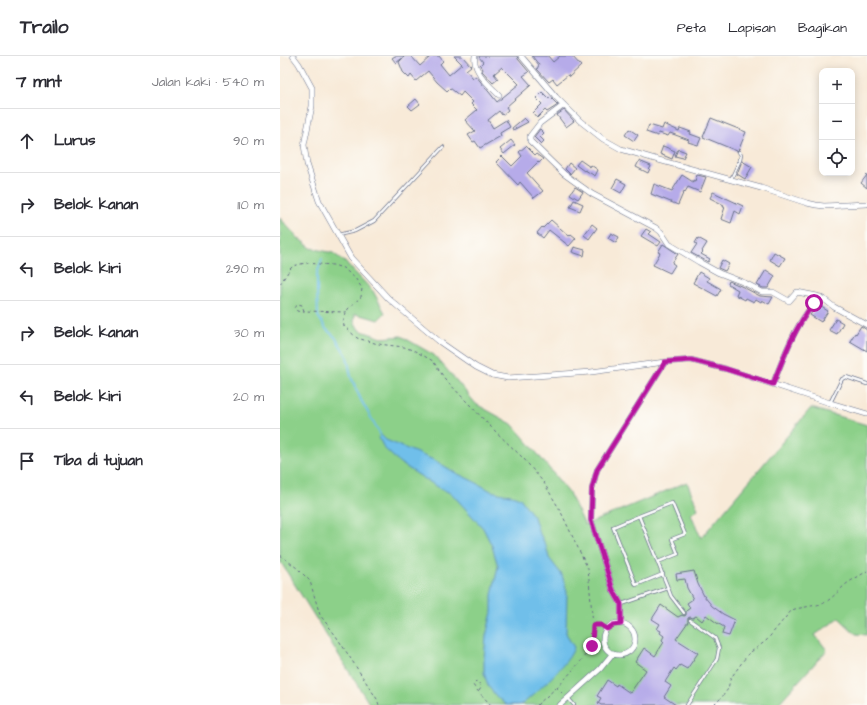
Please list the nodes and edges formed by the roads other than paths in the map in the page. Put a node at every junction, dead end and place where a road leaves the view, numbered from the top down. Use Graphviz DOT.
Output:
graph roads {
  1 [pos="293,56"];
  2 [pos="475,56"];
  3 [pos="520,56"];
  4 [pos="499,95"];
  5 [pos="564,105"];
  6 [pos="443,147"];
  7 [pos="739,152"];
  8 [pos="731,179"];
  9 [pos="867,204"];
  10 [pos="338,235"];
  11 [pos="820,297"];
  12 [pos="867,324"];
  13 [pos="665,362"];
  14 [pos="773,384"];
  15 [pos="867,384"];
  16 [pos="830,403"];
  17 [pos="867,414"];
  18 [pos="639,516"];
  19 [pos="658,562"];
  20 [pos="663,574"];
  21 [pos="668,588"];
  22 [pos="621,604"];
  23 [pos="684,613"];
  24 [pos="690,620"];
  25 [pos="621,624"];
  26 [pos="613,654"];
  27 [pos="567,698"];
  28 [pos="560,705"];
  29 [pos="574,705"];
  30 [pos="687,705"];
  1 -- 10 [label="street"];
  2 -- 4 [label="street"];
  3 -- 5 [label="street"];
  5 -- 8 [label="street"];
  5 -- 11 [label="street"];
  6 -- 10 [label="lane"];
  7 -- 8 [label="lane"];
  8 -- 9 [label="street"];
  10 -- 13 [label="street"];
  11 -- 12 [label="street"];
  11 -- 14 [label="street"];
  13 -- 14 [label="street"];
  13 -- 22 [label="street"];
  14 -- 16 [label="street"];
  15 -- 16 [label="lane"];
  16 -- 17 [label="street"];
  18 -- 19 [label="lane"];
  18 -- 19 [label="lane"];
  18 -- 20 [label="lane"];
  19 -- 20 [label="lane"];
  20 -- 21 [label="lane"];
  21 -- 22 [label="lane"];
  21 -- 23 [label="lane"];
  22 -- 25 [label="street"];
  24 -- 30 [label="lane"];
  25 -- 26 [label="street"];
  25 -- 26 [label="street"];
  26 -- 27 [label="street"];
  27 -- 28 [label="street"];
  27 -- 29 [label="lane"];
}
